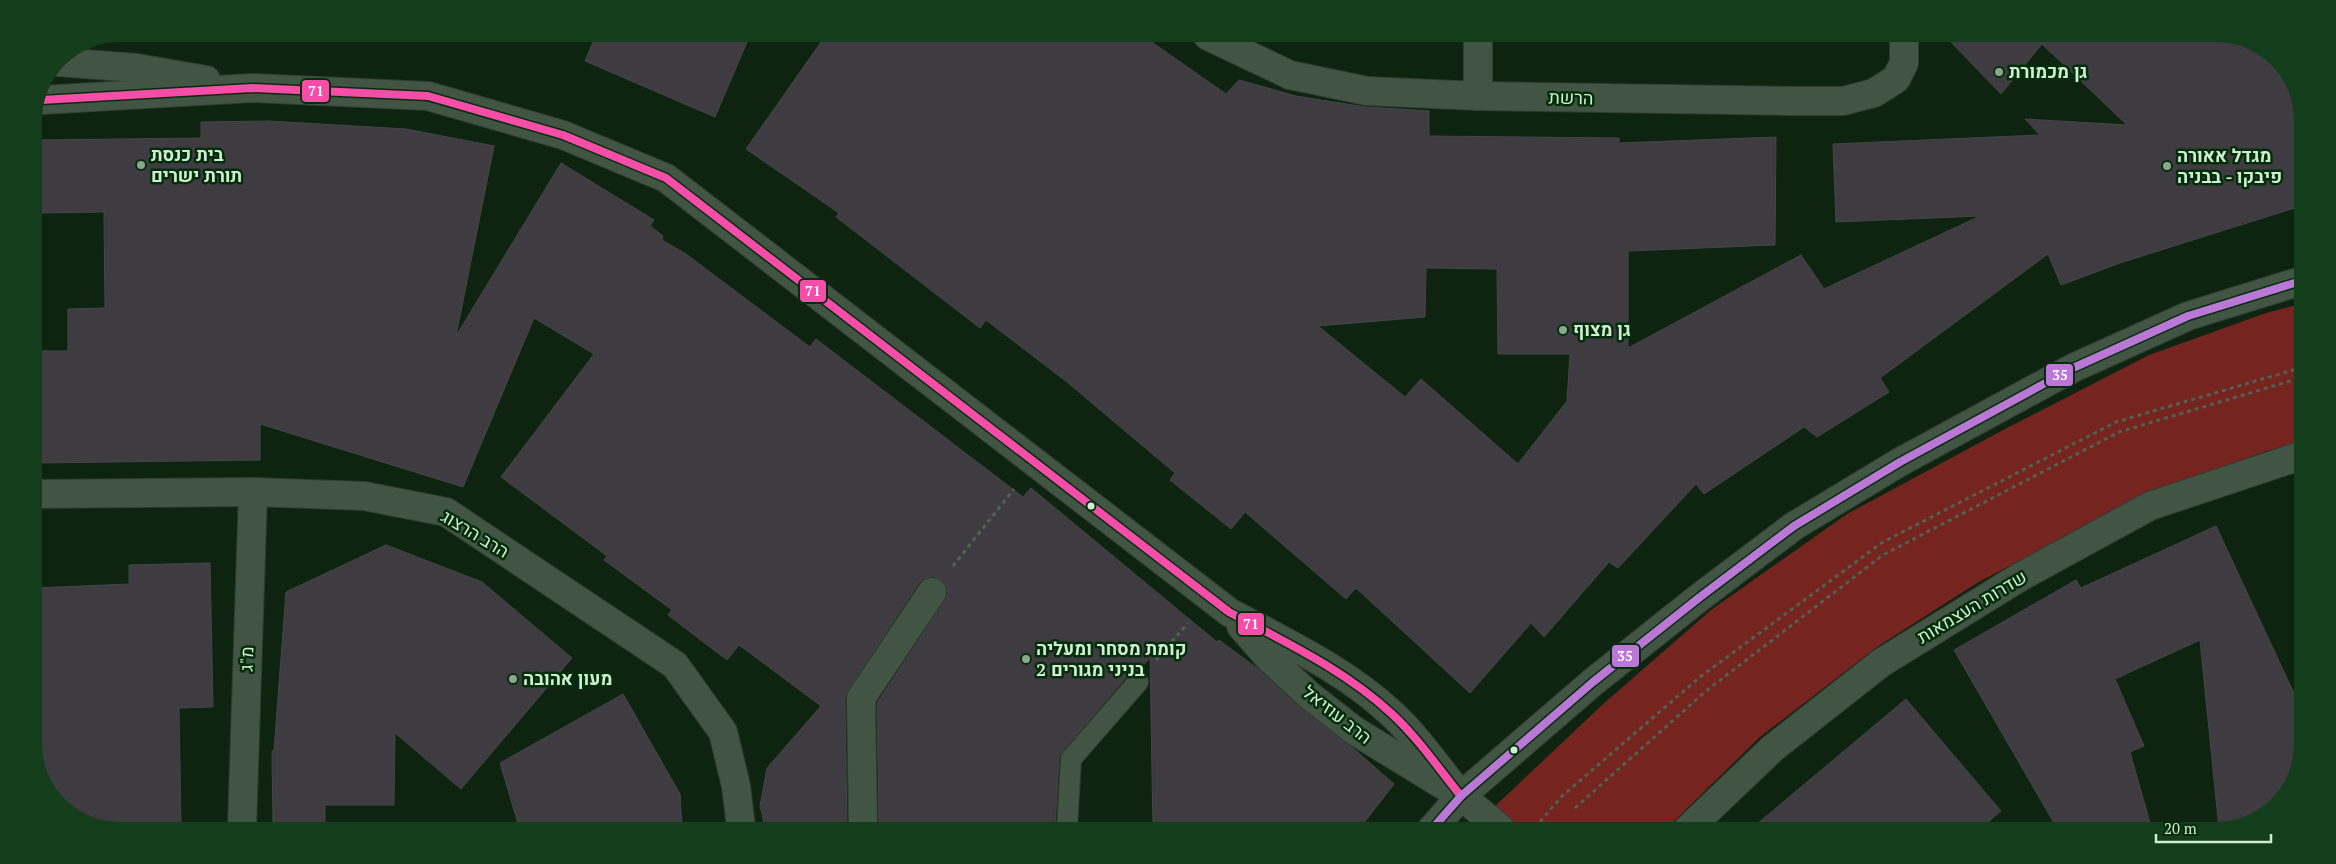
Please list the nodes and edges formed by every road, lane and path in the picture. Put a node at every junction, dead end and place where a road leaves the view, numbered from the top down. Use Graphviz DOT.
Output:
graph roads {
  1 [pos="1221,42"];
  2 [pos="1478,42"];
  3 [pos="1904,42"];
  4 [pos="68,63"];
  5 [pos="252,88"];
  6 [pos="1478,96"];
  7 [pos="46,100"];
  8 [pos="2293,282"];
  9 [pos="2293,370"];
  10 [pos="2293,380"];
  11 [pos="2294,458"];
  12 [pos="1035,463"];
  13 [pos="253,492"];
  14 [pos="43,494"];
  15 [pos="932,592"];
  16 [pos="1220,605"];
  17 [pos="1138,682"];
  18 [pos="1461,796"];
  19 [pos="1575,808"];
  20 [pos="242,822"];
  21 [pos="740,822"];
  22 [pos="863,822"];
  23 [pos="1067,822"];
  24 [pos="1438,822"];
  25 [pos="1493,822"];
  26 [pos="1540,822"];
  27 [pos="1695,822"];
  1 -- 6 [label="street, הרשת"];
  2 -- 6 [label="street"];
  3 -- 6 [label="street, הרשת"];
  4 -- 5 [label="street, הרב עוזיאל"];
  5 -- 7 [label="street, הרב עוזיאל"];
  5 -- 12 [label="street, הרב עוזיאל"];
  8 -- 18 [label="street"];
  9 -- 26 [label="path"];
  10 -- 19 [label="path"];
  11 -- 27 [label="street, שדרות העצמאות"];
  12 -- 15 [label="path"];
  12 -- 16 [label="street, הרב עוזיאל"];
  13 -- 14 [label="street, הרב הרצוג"];
  13 -- 20 [label="street, מ\"ג"];
  13 -- 21 [label="street, הרב הרצוג"];
  15 -- 22 [label="street"];
  16 -- 17 [label="path"];
  16 -- 18 [label="street, הרב עוזיאל"];
  16 -- 18 [label="street, הרב עוזיאל"];
  17 -- 23 [label="lane"];
  18 -- 24 [label="street"];
  18 -- 25 [label="street, הרב עוזיאל"];
}
